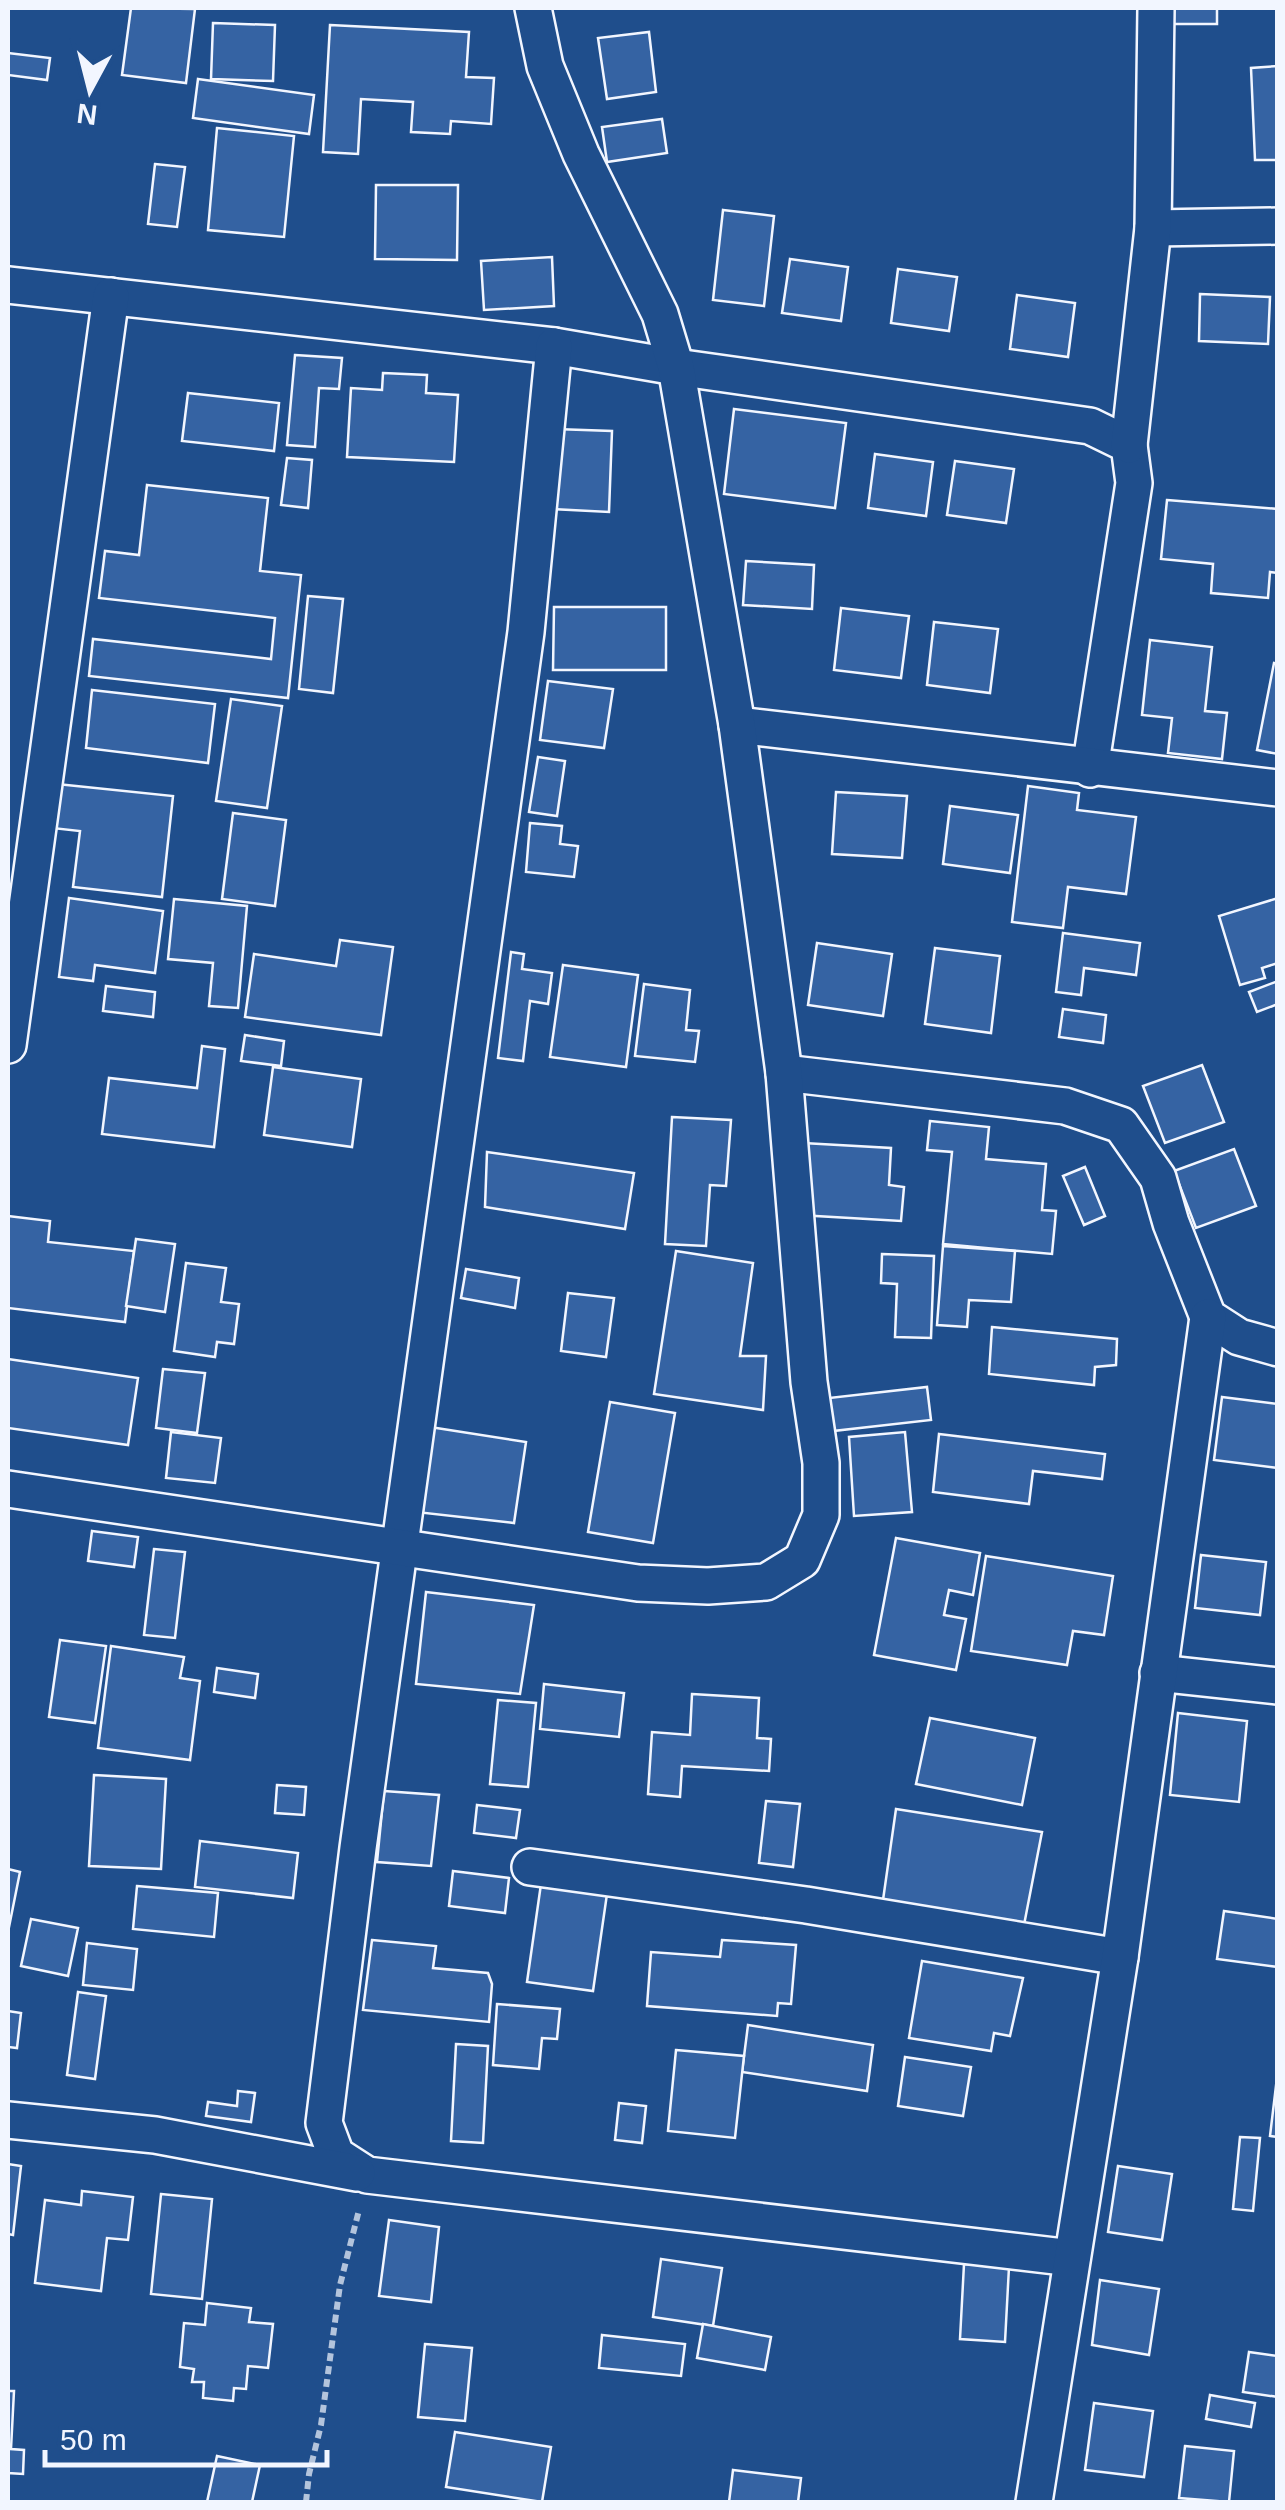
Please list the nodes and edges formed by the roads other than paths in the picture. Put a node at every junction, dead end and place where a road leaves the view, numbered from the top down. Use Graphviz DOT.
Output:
graph roads {
  1 [pos="533,8"];
  2 [pos="1156,8"];
  3 [pos="1278,226"];
  4 [pos="1153,228"];
  5 [pos="8,284"];
  6 [pos="112,296"];
  7 [pos="554,346"];
  8 [pos="676,367"];
  9 [pos="1129,445"];
  10 [pos="737,726"];
  11 [pos="1090,769"];
  12 [pos="1278,788"];
  13 [pos="8,1045"];
  14 [pos="784,1072"];
  15 [pos="1208,1317"];
  16 [pos="1278,1348"];
  17 [pos="8,1488"];
  18 [pos="400,1545"];
  19 [pos="1158,1673"];
  20 [pos="1278,1686"];
  21 [pos="530,1867"];
  22 [pos="1120,1957"];
  23 [pos="8,2120"];
  24 [pos="368,2175"];
  25 [pos="1072,2258"];
  26 [pos="1034,2502"];
  1 -- 8 [label="street"];
  2 -- 4 [label="street"];
  3 -- 4 [label="street"];
  4 -- 9 [label="street"];
  5 -- 6 [label="street"];
  6 -- 7 [label="street"];
  6 -- 13 [label="street"];
  7 -- 8 [label="street"];
  7 -- 18 [label="street"];
  8 -- 9 [label="street"];
  8 -- 10 [label="street"];
  9 -- 11 [label="street"];
  10 -- 11 [label="street"];
  10 -- 14 [label="street"];
  11 -- 12 [label="street"];
  14 -- 15 [label="street"];
  14 -- 18 [label="street"];
  15 -- 16 [label="street"];
  15 -- 19 [label="street"];
  17 -- 18 [label="street"];
  18 -- 24 [label="street"];
  19 -- 20 [label="street"];
  19 -- 22 [label="street"];
  21 -- 22 [label="street"];
  22 -- 25 [label="street"];
  23 -- 24 [label="street"];
  24 -- 25 [label="street"];
  25 -- 26 [label="street"];
}
